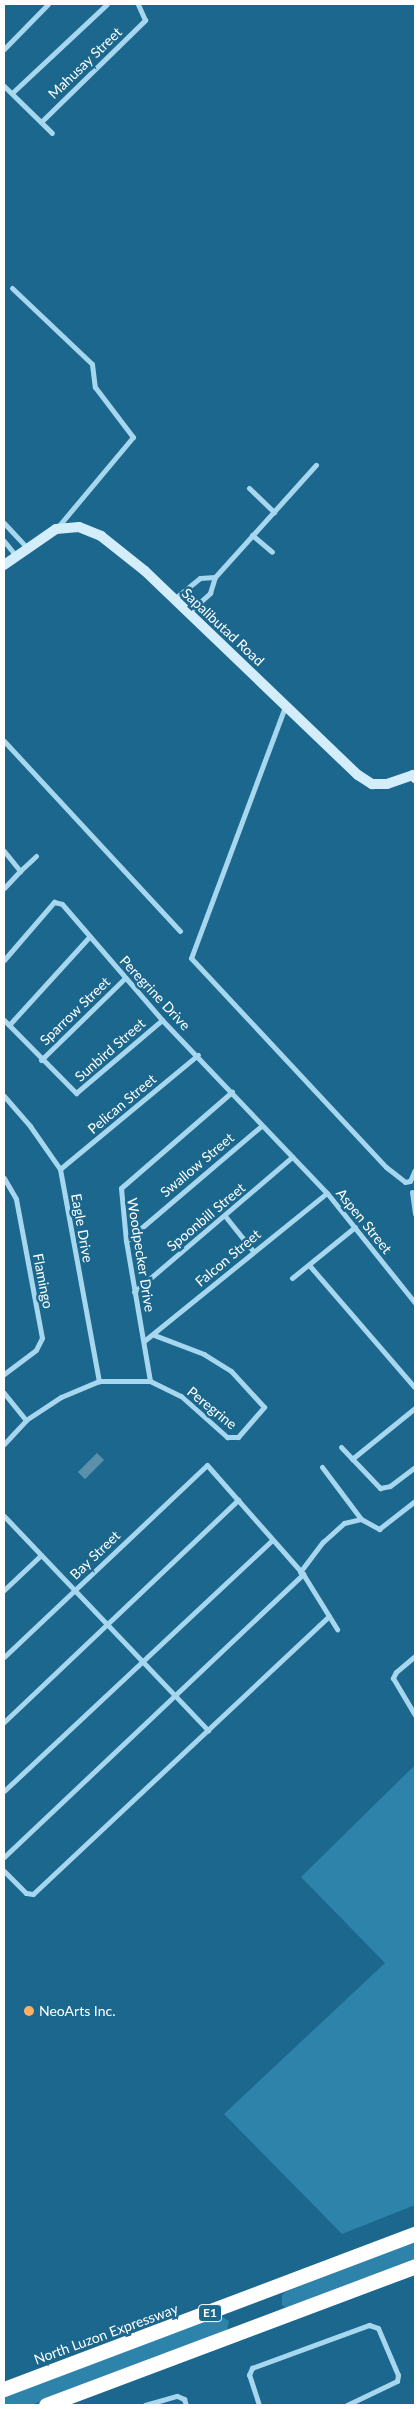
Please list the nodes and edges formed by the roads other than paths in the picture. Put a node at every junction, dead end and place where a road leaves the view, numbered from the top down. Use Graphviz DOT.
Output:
graph roads {
  1 [pos="48,4"];
  2 [pos="107,4"];
  3 [pos="138,4"];
  4 [pos="4,49"];
  5 [pos="4,86"];
  6 [pos="12,94"];
  7 [pos="41,122"];
  8 [pos="52,133"];
  9 [pos="12,288"];
  10 [pos="316,465"];
  11 [pos="250,488"];
  12 [pos="274,512"];
  13 [pos="4,523"];
  14 [pos="56,529"];
  15 [pos="252,535"];
  16 [pos="4,541"];
  17 [pos="27,548"];
  18 [pos="272,552"];
  19 [pos="16,556"];
  20 [pos="4,565"];
  21 [pos="215,577"];
  22 [pos="174,599"];
  23 [pos="188,613"];
  24 [pos="286,704"];
  25 [pos="4,741"];
  26 [pos="415,776"];
  27 [pos="4,851"];
  28 [pos="36,856"];
  29 [pos="20,871"];
  30 [pos="4,888"];
  31 [pos="180,931"];
  32 [pos="89,937"];
  33 [pos="4,960"];
  34 [pos="125,978"];
  35 [pos="4,1020"];
  36 [pos="162,1020"];
  37 [pos="8,1025"];
  38 [pos="198,1055"];
  39 [pos="41,1060"];
  40 [pos="232,1092"];
  41 [pos="4,1096"];
  42 [pos="261,1126"];
  43 [pos="292,1157"];
  44 [pos="60,1169"];
  45 [pos="415,1170"];
  46 [pos="4,1178"];
  47 [pos="412,1192"];
  48 [pos="327,1193"];
  49 [pos="415,1213"];
  50 [pos="225,1216"];
  51 [pos="356,1227"];
  52 [pos="126,1241"];
  53 [pos="253,1251"];
  54 [pos="310,1265"];
  55 [pos="292,1278"];
  56 [pos="134,1292"];
  57 [pos="415,1303"];
  58 [pos="154,1335"];
  59 [pos="144,1341"];
  60 [pos="4,1374"];
  61 [pos="99,1381"];
  62 [pos="150,1381"];
  63 [pos="415,1388"];
  64 [pos="4,1393"];
  65 [pos="415,1408"];
  66 [pos="26,1420"];
  67 [pos="4,1444"];
  68 [pos="341,1446"];
  69 [pos="352,1459"];
  70 [pos="322,1467"];
  71 [pos="415,1467"];
  72 [pos="238,1500"];
  73 [pos="415,1501"];
  74 [pos="5,1519"];
  75 [pos="361,1519"];
  76 [pos="272,1540"];
  77 [pos="41,1555"];
  78 [pos="302,1573"];
  79 [pos="4,1590"];
  80 [pos="74,1590"];
  81 [pos="329,1616"];
  82 [pos="107,1624"];
  83 [pos="337,1629"];
  84 [pos="415,1656"];
  85 [pos="4,1657"];
  86 [pos="143,1662"];
  87 [pos="176,1696"];
  88 [pos="415,1715"];
  89 [pos="4,1722"];
  90 [pos="208,1730"];
  91 [pos="4,1791"];
  92 [pos="4,1857"];
  93 [pos="4,1871"];
  94 [pos="415,2234"];
  95 [pos="415,2266"];
  96 [pos="4,2390"];
  97 [pos="46,2405"];
  98 [pos="145,2405"];
  99 [pos="186,2405"];
  100 [pos="259,2405"];
  101 [pos="349,2405"];
  1 -- 4 [label="street"];
  2 -- 6 [label="street"];
  3 -- 7 [label="street, Mahusay Street"];
  5 -- 6 [label="street"];
  6 -- 7 [label="street"];
  7 -- 8 [label="street"];
  9 -- 14 [label="street"];
  10 -- 12 [label="street"];
  11 -- 12 [label="street"];
  12 -- 15 [label="street"];
  13 -- 17 [label="street"];
  14 -- 17 [label="street"];
  14 -- 22 [label="street, Sapalibutad Road"];
  15 -- 18 [label="street"];
  15 -- 21 [label="street"];
  16 -- 19 [label="street"];
  17 -- 19 [label="street"];
  19 -- 20 [label="street"];
  21 -- 22 [label="street"];
  21 -- 23 [label="street"];
  22 -- 23 [label="street, Sapalibutad Road"];
  23 -- 24 [label="street, Sapalibutad Road"];
  24 -- 26 [label="street, Sapalibutad Road"];
  24 -- 45 [label="street"];
  25 -- 31 [label="street"];
  27 -- 29 [label="street"];
  28 -- 29 [label="street"];
  29 -- 30 [label="street"];
  32 -- 33 [label="street, Peregrine Drive"];
  32 -- 34 [label="street, Peregrine Drive"];
  32 -- 37 [label="street"];
  34 -- 36 [label="street, Peregrine Drive"];
  34 -- 39 [label="street, Sparrow Street"];
  35 -- 37 [label="street"];
  36 -- 38 [label="street, Peregrine Drive"];
  36 -- 39 [label="street, Sunbird Street"];
  37 -- 39 [label="street"];
  38 -- 40 [label="street, Peregrine Drive"];
  38 -- 44 [label="street, Pelican Street"];
  40 -- 42 [label="street, Peregrine Drive"];
  40 -- 52 [label="street, Woodpecker Drive"];
  41 -- 44 [label="street, Eagle Drive"];
  42 -- 43 [label="street, Peregrine Drive"];
  42 -- 52 [label="street, Swallow Street"];
  43 -- 48 [label="street, Aspen Street"];
  43 -- 50 [label="street, Spoonbill Street"];
  44 -- 61 [label="street, Eagle Drive"];
  46 -- 60 [label="street, Flamingo"];
  47 -- 49 [label="street"];
  48 -- 51 [label="street, Aspen Street"];
  48 -- 53 [label="street, Falcon Street"];
  50 -- 53 [label="street"];
  50 -- 56 [label="street, Spoonbill Street"];
  51 -- 54 [label="street"];
  51 -- 57 [label="street, Aspen Street"];
  52 -- 56 [label="street, Woodpecker Drive"];
  53 -- 58 [label="street, Falcon Street"];
  54 -- 55 [label="street"];
  54 -- 63 [label="street"];
  56 -- 59 [label="street, Woodpecker Drive"];
  58 -- 59 [label="street, Falcon Street"];
  58 -- 62 [label="street, Peregrine"];
  59 -- 62 [label="street, Woodpecker Drive"];
  61 -- 62 [label="street, Peregrine"];
  61 -- 66 [label="street, Peregrine"];
  64 -- 66 [label="street"];
  65 -- 69 [label="street"];
  66 -- 67 [label="street, Peregrine"];
  68 -- 69 [label="street"];
  69 -- 71 [label="street"];
  70 -- 75 [label="street"];
  72 -- 76 [label="street"];
  72 -- 80 [label="street, Bay Street"];
  72 -- 82 [label="street"];
  73 -- 75 [label="street"];
  74 -- 77 [label="street"];
  75 -- 78 [label="street"];
  76 -- 78 [label="street"];
  76 -- 86 [label="street"];
  77 -- 79 [label="street"];
  77 -- 80 [label="street"];
  78 -- 81 [label="street"];
  78 -- 87 [label="street"];
  80 -- 82 [label="street"];
  80 -- 85 [label="street, Bay Street"];
  81 -- 83 [label="street"];
  81 -- 90 [label="street"];
  82 -- 86 [label="street"];
  82 -- 89 [label="street"];
  84 -- 88 [label="street"];
  86 -- 87 [label="street"];
  86 -- 91 [label="street"];
  87 -- 90 [label="street"];
  87 -- 92 [label="street"];
  90 -- 93 [label="street"];
  94 -- 96 [label="highway, North Luzon Expressway / E1"];
  95 -- 97 [label="highway, E1"];
  98 -- 99 [label="street"];
  100 -- 101 [label="street"];
}
